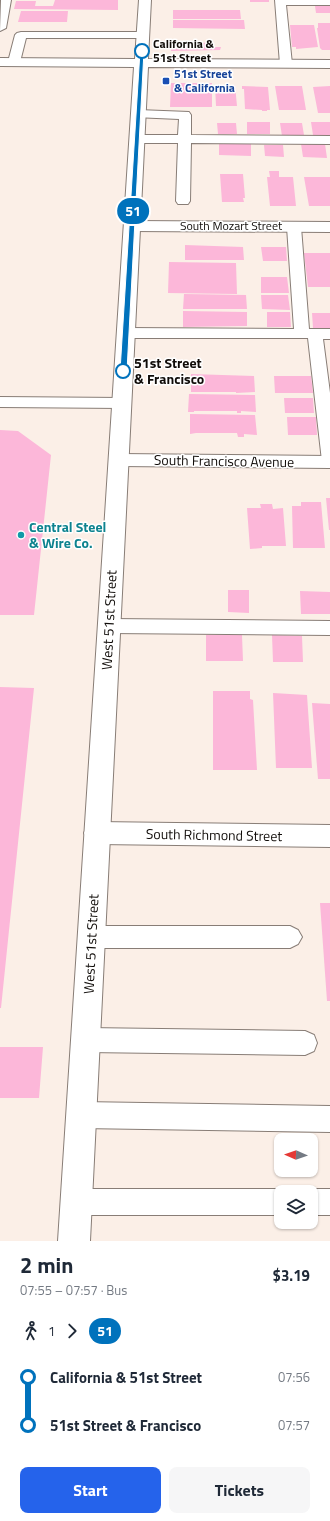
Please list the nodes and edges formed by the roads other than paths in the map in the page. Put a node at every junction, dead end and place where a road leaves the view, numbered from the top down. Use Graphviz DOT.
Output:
graph roads {
  1 [pos="0,0"];
  2 [pos="6,0"];
  3 [pos="145,0"];
  4 [pos="280,1"];
  5 [pos="330,2"];
  6 [pos="0,28"];
  7 [pos="142,35"];
  8 [pos="0,62"];
  9 [pos="14,62"];
  10 [pos="141,63"];
  11 [pos="286,64"];
  12 [pos="330,64"];
  13 [pos="138,114"];
  14 [pos="137,139"];
  15 [pos="185,139"];
  16 [pos="330,140"];
  17 [pos="183,201"];
  18 [pos="132,226"];
  19 [pos="294,227"];
  20 [pos="330,227"];
  21 [pos="126,333"];
  22 [pos="315,334"];
  23 [pos="0,402"];
  24 [pos="122,403"];
  25 [pos="119,460"];
  26 [pos="330,461"];
  27 [pos="109,626"];
  28 [pos="330,628"];
  29 [pos="97,833"];
  30 [pos="330,836"];
  31 [pos="91,937"];
  32 [pos="290,937"];
  33 [pos="86,1040"];
  34 [pos="305,1043"];
  35 [pos="81,1115"];
  36 [pos="330,1119"];
  37 [pos="76,1202"];
  38 [pos="274,1202"];
  39 [pos="318,1202"];
  40 [pos="330,1202"];
  41 [pos="74,1241"];
  1 -- 2 [label="lane"];
  2 -- 6 [label="lane"];
  3 -- 7 [label="street, West 51st Street"];
  4 -- 5 [label="lane"];
  4 -- 11 [label="lane"];
  7 -- 9 [label="lane"];
  7 -- 10 [label="street, West 51st Street"];
  8 -- 9 [label="street"];
  9 -- 10 [label="street"];
  10 -- 11 [label="street"];
  10 -- 13 [label="street, West 51st Street"];
  11 -- 12 [label="street"];
  13 -- 14 [label="street, West 51st Street"];
  13 -- 15 [label="lane"];
  14 -- 15 [label="lane"];
  14 -- 18 [label="street, West 51st Street"];
  15 -- 16 [label="lane"];
  15 -- 17 [label="lane"];
  18 -- 19 [label="street, South Mozart Street"];
  18 -- 21 [label="street, West 51st Street"];
  19 -- 20 [label="street, South Mozart Street"];
  19 -- 22 [label="lane"];
  21 -- 22 [label="lane"];
  21 -- 24 [label="street, West 51st Street"];
  22 -- 26 [label="lane"];
  23 -- 24 [label="lane"];
  24 -- 25 [label="street, West 51st Street"];
  25 -- 26 [label="street, South Francisco Avenue"];
  25 -- 27 [label="street, West 51st Street"];
  27 -- 28 [label="lane"];
  27 -- 29 [label="street, West 51st Street"];
  29 -- 30 [label="street, South Richmond Street"];
  29 -- 31 [label="street, West 51st Street"];
  31 -- 32 [label="lane"];
  31 -- 33 [label="street, West 51st Street"];
  33 -- 34 [label="lane"];
  33 -- 35 [label="street, West 51st Street"];
  35 -- 36 [label="lane"];
  35 -- 37 [label="street, West 51st Street"];
  37 -- 38 [label="lane"];
  37 -- 41 [label="street, West 51st Street"];
  39 -- 40 [label="lane"];
}
